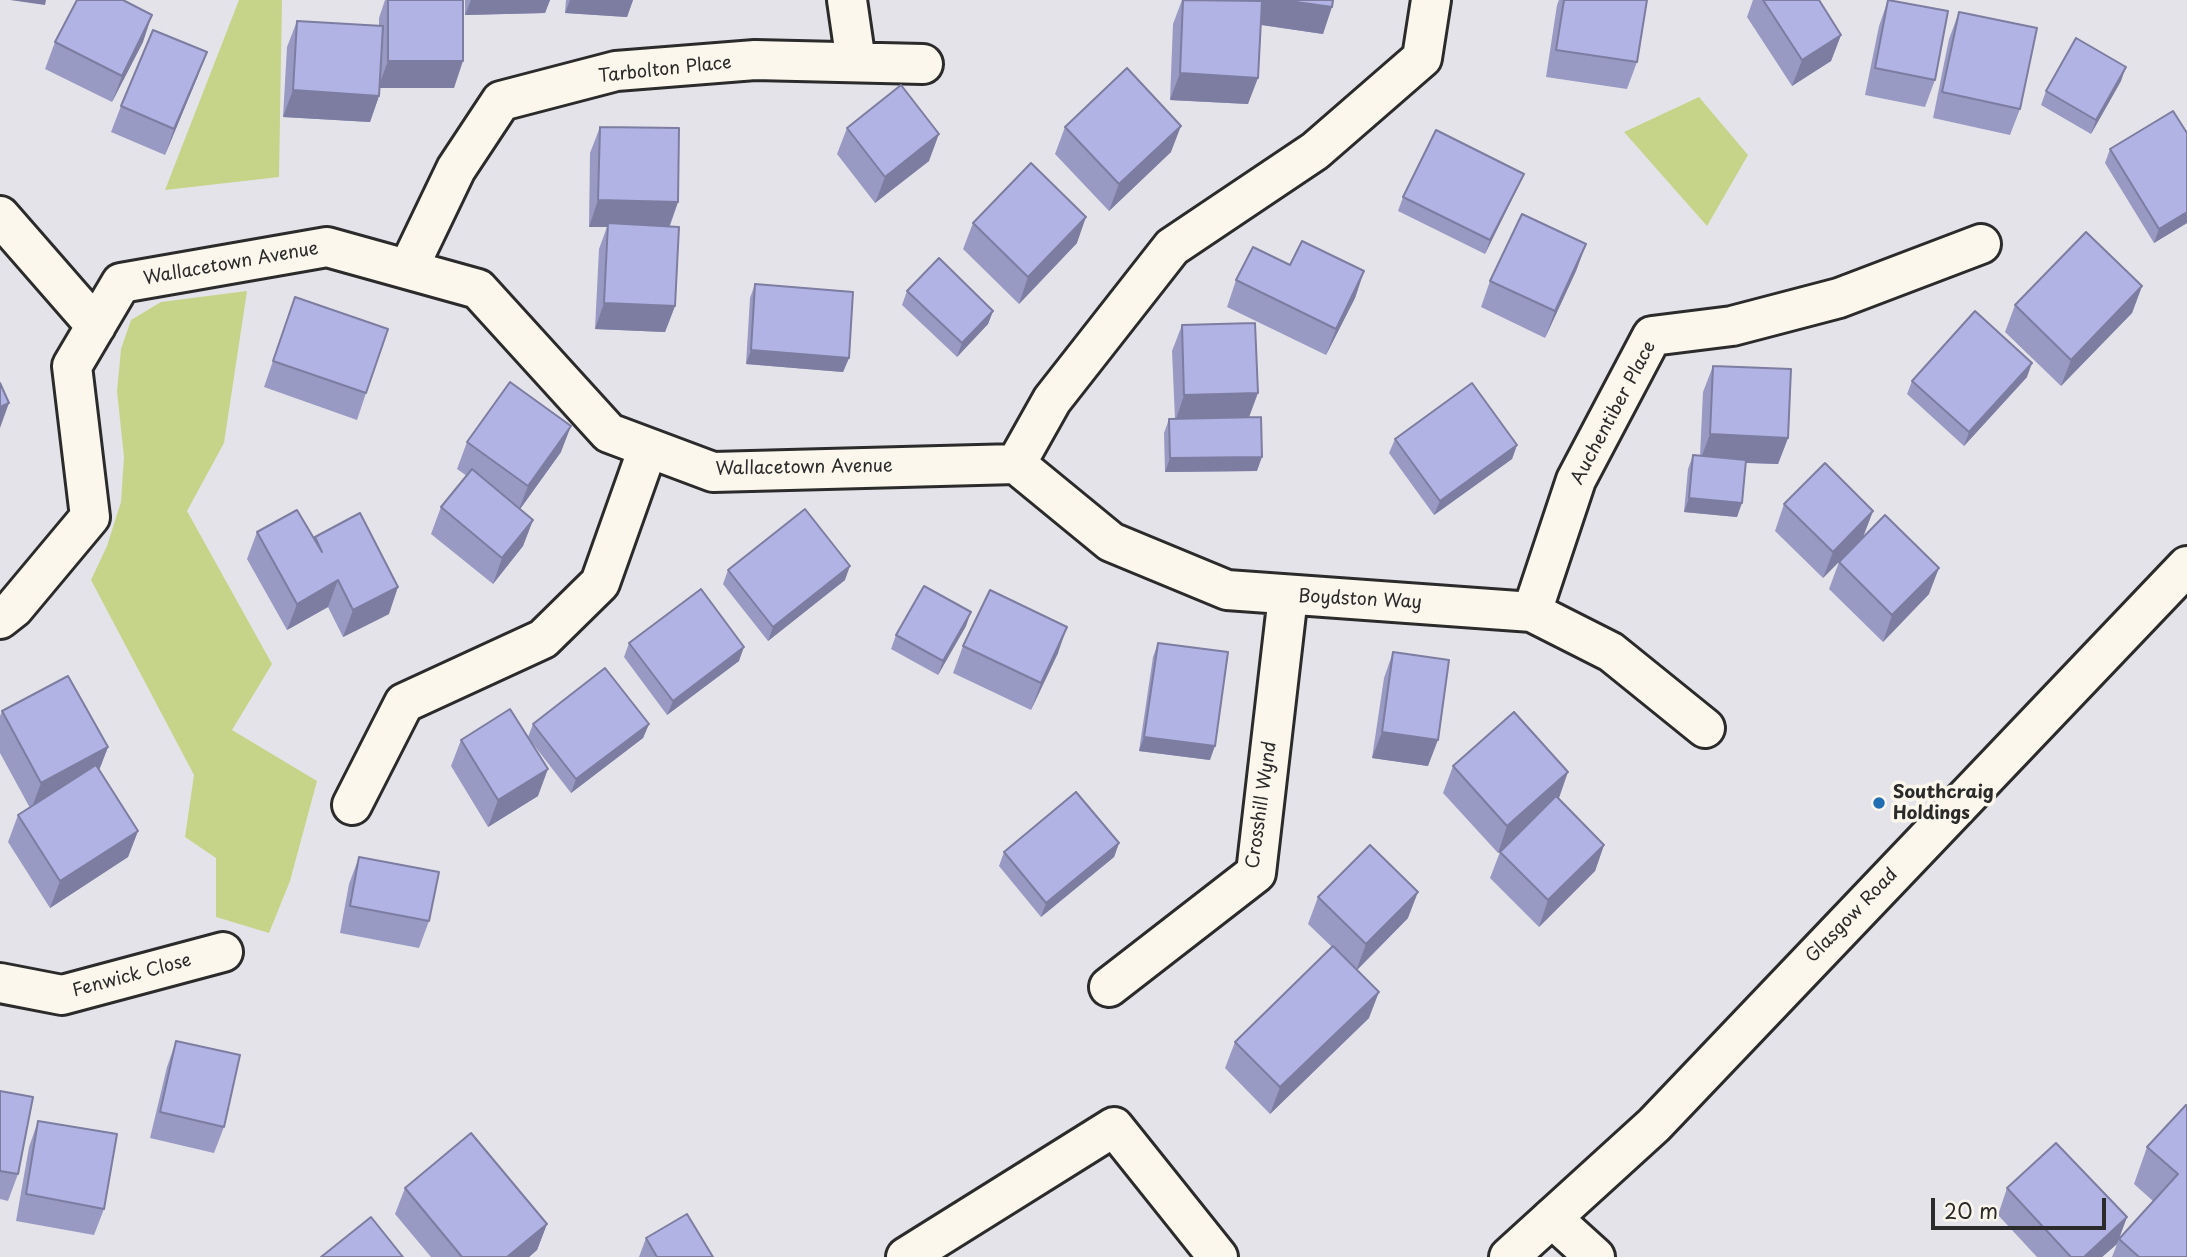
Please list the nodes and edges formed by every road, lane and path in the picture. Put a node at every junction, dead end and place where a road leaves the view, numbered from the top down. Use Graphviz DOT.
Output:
graph roads {
  1 [pos="847,0"];
  2 [pos="1431,0"];
  3 [pos="856,62"];
  4 [pos="923,64"];
  5 [pos="0,216"];
  6 [pos="1981,244"];
  7 [pos="408,270"];
  8 [pos="96,326"];
  9 [pos="648,448"];
  10 [pos="1016,464"];
  11 [pos="2187,566"];
  12 [pos="1288,596"];
  13 [pos="1532,612"];
  14 [pos="0,619"];
  15 [pos="1705,728"];
  16 [pos="352,805"];
  17 [pos="223,952"];
  18 [pos="0,983"];
  19 [pos="1109,987"];
  20 [pos="1552,1218"];
  21 [pos="906,1257"];
  22 [pos="1218,1257"];
  23 [pos="1509,1257"];
  24 [pos="1595,1257"];
  1 -- 3 [label="street"];
  2 -- 10 [label="street"];
  3 -- 4 [label="street, Tarbolton Place"];
  3 -- 7 [label="street, Tarbolton Place"];
  5 -- 8 [label="street"];
  6 -- 13 [label="street, Auchentiber Place"];
  7 -- 8 [label="street, Wallacetown Avenue"];
  7 -- 9 [label="street, Wallacetown Avenue"];
  8 -- 14 [label="street, Wallacetown Avenue"];
  9 -- 10 [label="street, Wallacetown Avenue"];
  9 -- 16 [label="street"];
  10 -- 12 [label="street, Boydston Way"];
  11 -- 20 [label="street, Glasgow Road"];
  12 -- 13 [label="street, Boydston Way"];
  12 -- 19 [label="street, Crosshill Wynd"];
  13 -- 15 [label="street, Boydston Way"];
  17 -- 18 [label="street, Fenwick Close"];
  20 -- 23 [label="street, Glasgow Road"];
  20 -- 24 [label="street"];
  21 -- 22 [label="street"];
}
